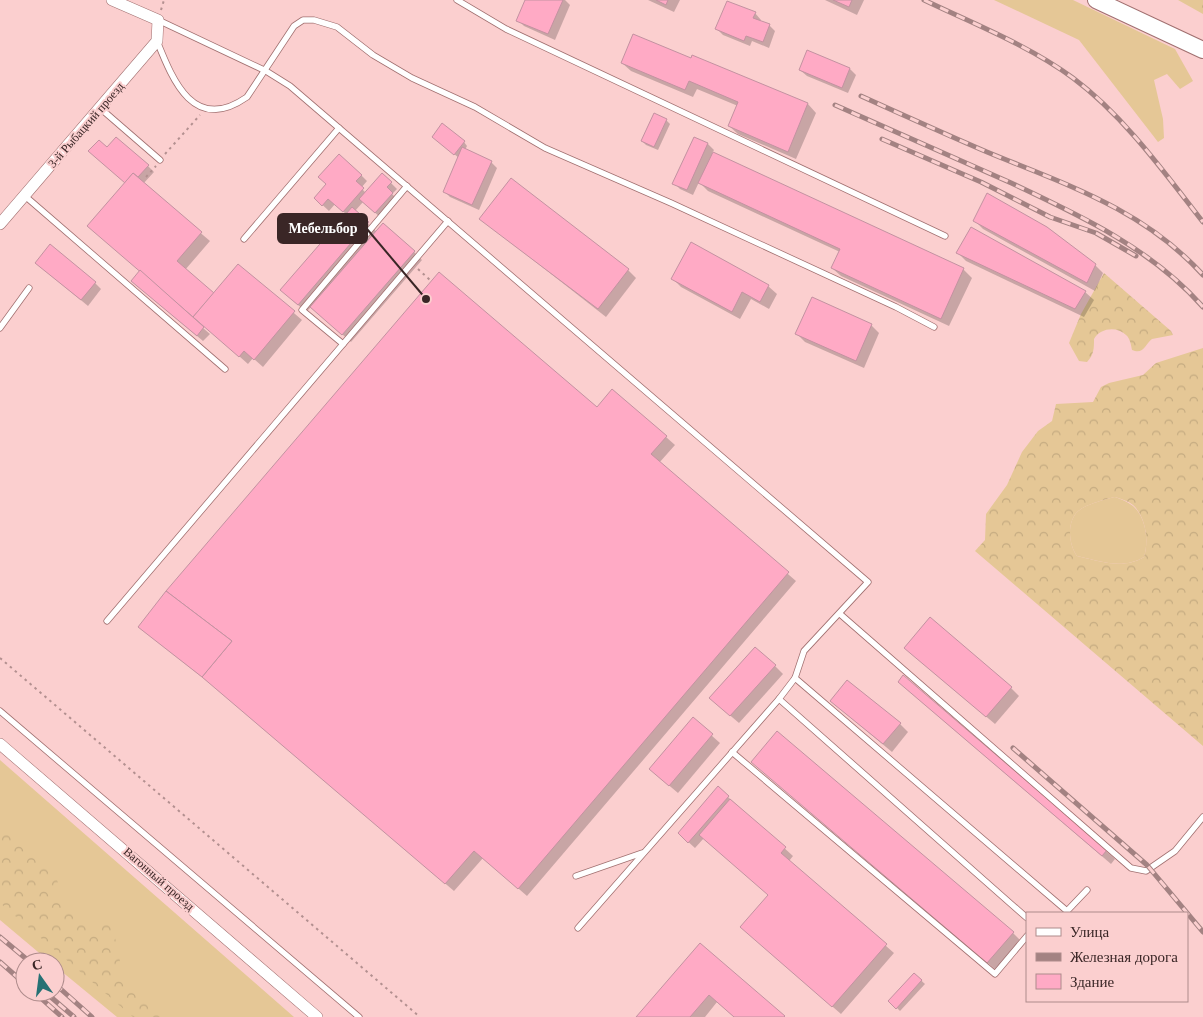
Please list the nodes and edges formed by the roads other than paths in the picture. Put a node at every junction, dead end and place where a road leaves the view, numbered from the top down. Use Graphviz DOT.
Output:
graph roads {
  1 [pos="112,0"];
  2 [pos="457,0"];
  3 [pos="1096,0"];
  4 [pos="158,20"];
  5 [pos="157,41"];
  6 [pos="1203,50"];
  7 [pos="266,71"];
  8 [pos="100,108"];
  9 [pos="339,128"];
  10 [pos="160,160"];
  11 [pos="407,186"];
  12 [pos="24,196"];
  13 [pos="448,220"];
  14 [pos="0,224"];
  15 [pos="945,236"];
  16 [pos="244,238"];
  17 [pos="30,288"];
  18 [pos="934,327"];
  19 [pos="0,328"];
  20 [pos="342,344"];
  21 [pos="225,368"];
  22 [pos="840,614"];
  23 [pos="107,621"];
  24 [pos="795,678"];
  25 [pos="779,699"];
  26 [pos="0,711"];
  27 [pos="0,744"];
  28 [pos="732,752"];
  29 [pos="1203,817"];
  30 [pos="645,852"];
  31 [pos="576,876"];
  32 [pos="1087,890"];
  33 [pos="1026,917"];
  34 [pos="578,928"];
  35 [pos="1026,937"];
  36 [pos="317,1017"];
  37 [pos="359,1017"];
  1 -- 4 [label="street"];
  2 -- 15 [label="lane"];
  3 -- 6 [label="street"];
  4 -- 5 [label="street"];
  4 -- 7 [label="lane"];
  5 -- 7 [label="lane"];
  5 -- 8 [label="street, 3-й Рыбацкий проезд"];
  7 -- 9 [label="lane"];
  7 -- 18 [label="lane"];
  8 -- 10 [label="lane"];
  8 -- 12 [label="street, 3-й Рыбацкий проезд"];
  9 -- 11 [label="lane"];
  9 -- 16 [label="lane"];
  11 -- 13 [label="lane"];
  11 -- 20 [label="lane"];
  12 -- 14 [label="street, 3-й Рыбацкий проезд"];
  12 -- 21 [label="lane"];
  13 -- 20 [label="lane"];
  13 -- 22 [label="lane"];
  17 -- 19 [label="lane"];
  20 -- 23 [label="lane"];
  22 -- 24 [label="lane"];
  22 -- 29 [label="lane"];
  24 -- 25 [label="lane"];
  24 -- 32 [label="lane"];
  25 -- 28 [label="lane"];
  25 -- 33 [label="lane"];
  26 -- 37 [label="lane"];
  27 -- 36 [label="street, Вагонный проезд"];
  28 -- 30 [label="lane"];
  28 -- 35 [label="lane"];
  30 -- 31 [label="lane"];
  30 -- 34 [label="lane"];
}
